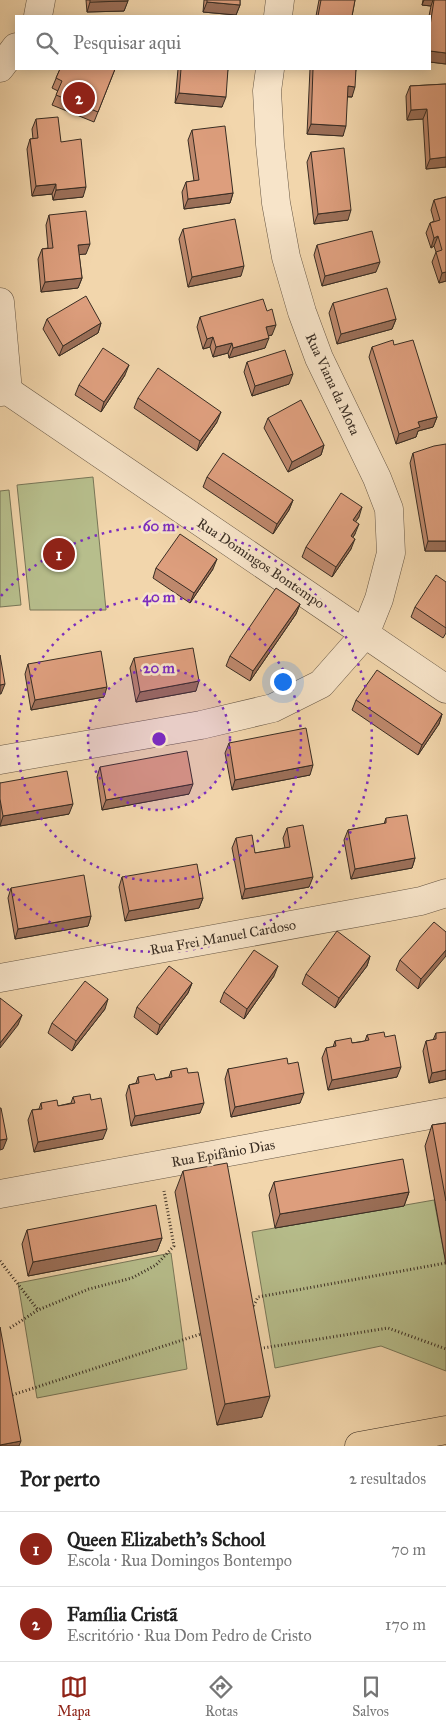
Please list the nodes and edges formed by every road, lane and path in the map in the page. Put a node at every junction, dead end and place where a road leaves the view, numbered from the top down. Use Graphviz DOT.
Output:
graph roads {
  1 [pos="41,0"];
  2 [pos="280,0"];
  3 [pos="38,15"];
  4 [pos="278,15"];
  5 [pos="15,48"];
  6 [pos="0,68"];
  7 [pos="270,70"];
  8 [pos="0,302"];
  9 [pos="4,391"];
  10 [pos="365,634"];
  11 [pos="446,689"];
  12 [pos="0,760"];
  13 [pos="446,893"];
  14 [pos="0,978"];
  15 [pos="446,1112"];
  16 [pos="164,1191"];
  17 [pos="0,1194"];
  18 [pos="0,1261"];
  19 [pos="446,1263"];
  20 [pos="38,1310"];
  21 [pos="251,1311"];
  22 [pos="10,1328"];
  23 [pos="201,1334"];
  24 [pos="446,1348"];
  25 [pos="250,1350"];
  26 [pos="2,1399"];
  27 [pos="446,1430"];
  28 [pos="359,1446"];
  1 -- 3 [label="street"];
  2 -- 4 [label="street"];
  5 -- 6 [label="street"];
  7 -- 10 [label="street, Rua Viana da Mota"];
  8 -- 9 [label="street"];
  9 -- 10 [label="street, Rua Domingos Bontempo"];
  10 -- 11 [label="street, Rua Domingos Bontempo"];
  10 -- 12 [label="street"];
  13 -- 14 [label="street, Rua Frei Manuel Cardoso"];
  15 -- 17 [label="street, Rua Epifânio Dias"];
  16 -- 20 [label="path"];
  18 -- 20 [label="path"];
  19 -- 21 [label="path"];
  20 -- 22 [label="path"];
  23 -- 26 [label="path"];
  24 -- 25 [label="path"];
  27 -- 28 [label="main road"];
}
